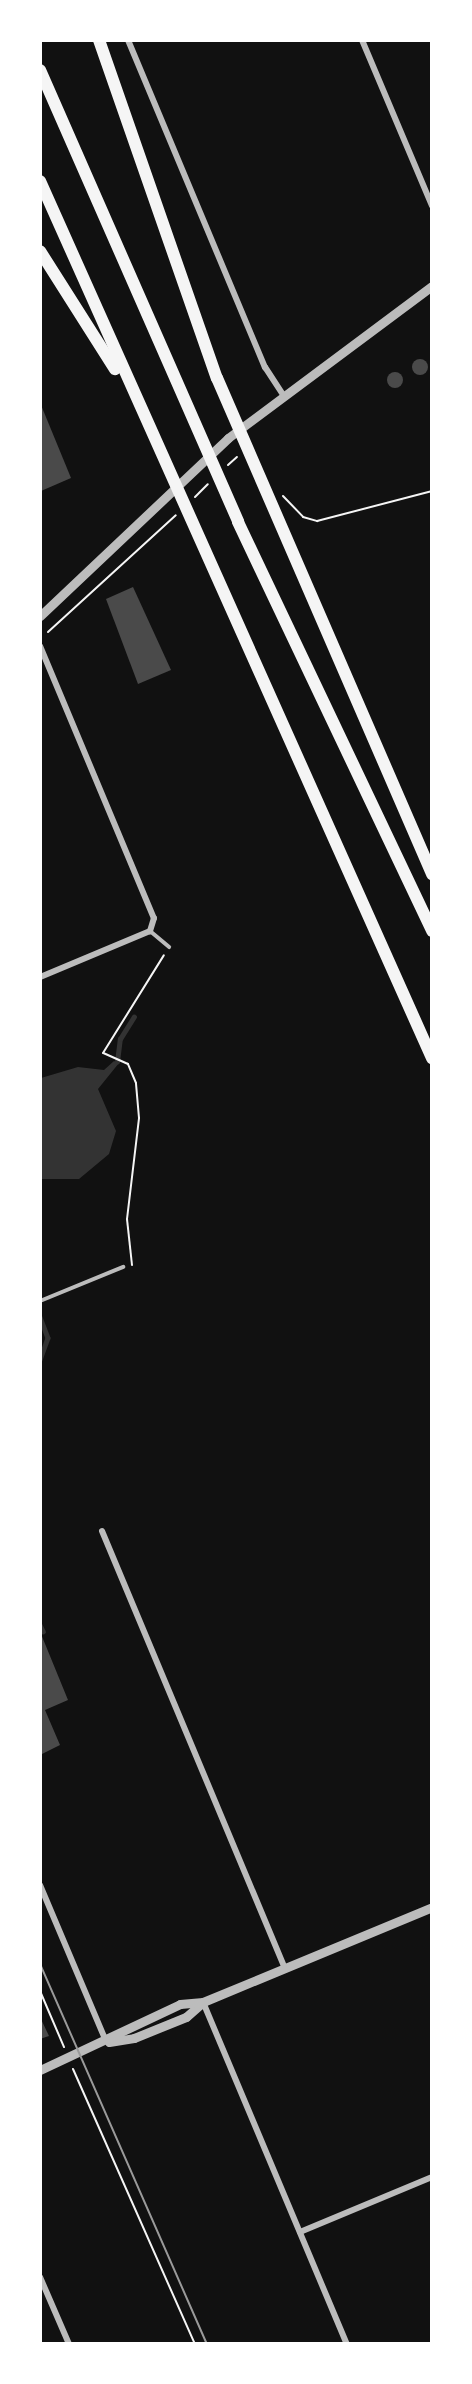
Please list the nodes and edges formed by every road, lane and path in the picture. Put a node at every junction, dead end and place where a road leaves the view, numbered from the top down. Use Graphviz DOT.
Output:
graph roads {
  1 [pos="99,40"];
  2 [pos="128,40"];
  3 [pos="362,40"];
  4 [pos="40,70"];
  5 [pos="40,181"];
  6 [pos="432,206"];
  7 [pos="40,251"];
  8 [pos="432,286"];
  9 [pos="283,395"];
  10 [pos="135,400"];
  11 [pos="241,453"];
  12 [pos="223,470"];
  13 [pos="215,478"];
  14 [pos="432,491"];
  15 [pos="286,500"];
  16 [pos="190,501"];
  17 [pos="182,509"];
  18 [pos="40,616"];
  19 [pos="48,632"];
  20 [pos="40,646"];
  21 [pos="432,874"];
  22 [pos="150,931"];
  23 [pos="432,931"];
  24 [pos="169,947"];
  25 [pos="40,977"];
  26 [pos="432,1058"];
  27 [pos="132,1265"];
  28 [pos="123,1267"];
  29 [pos="40,1301"];
  30 [pos="102,1531"];
  31 [pos="40,1885"];
  32 [pos="432,1907"];
  33 [pos="285,1968"];
  34 [pos="40,1991"];
  35 [pos="202,2002"];
  36 [pos="61,2041"];
  37 [pos="106,2042"];
  38 [pos="40,2070"];
  39 [pos="75,2075"];
  40 [pos="432,2177"];
  41 [pos="300,2232"];
  42 [pos="40,2277"];
  43 [pos="69,2343"];
  44 [pos="195,2343"];
  45 [pos="347,2343"];
  1 -- 21 [label="highway"];
  2 -- 9 [label="street"];
  3 -- 6 [label="street"];
  4 -- 23 [label="highway"];
  5 -- 10 [label="highway"];
  7 -- 10 [label="highway"];
  8 -- 9 [label="street"];
  9 -- 18 [label="street"];
  10 -- 26 [label="highway"];
  11 -- 12 [label="path"];
  13 -- 16 [label="path"];
  14 -- 15 [label="path"];
  17 -- 19 [label="path"];
  20 -- 22 [label="street"];
  22 -- 24 [label="lane"];
  22 -- 25 [label="street"];
  24 -- 27 [label="path"];
  28 -- 29 [label="lane"];
  30 -- 33 [label="street"];
  31 -- 37 [label="street"];
  32 -- 33 [label="street"];
  33 -- 35 [label="street"];
  34 -- 36 [label="path"];
  35 -- 37 [label="street"];
  35 -- 37 [label="street"];
  35 -- 41 [label="street"];
  37 -- 38 [label="street"];
  39 -- 44 [label="path"];
  40 -- 41 [label="street"];
  41 -- 45 [label="street"];
  42 -- 43 [label="street"];
}
